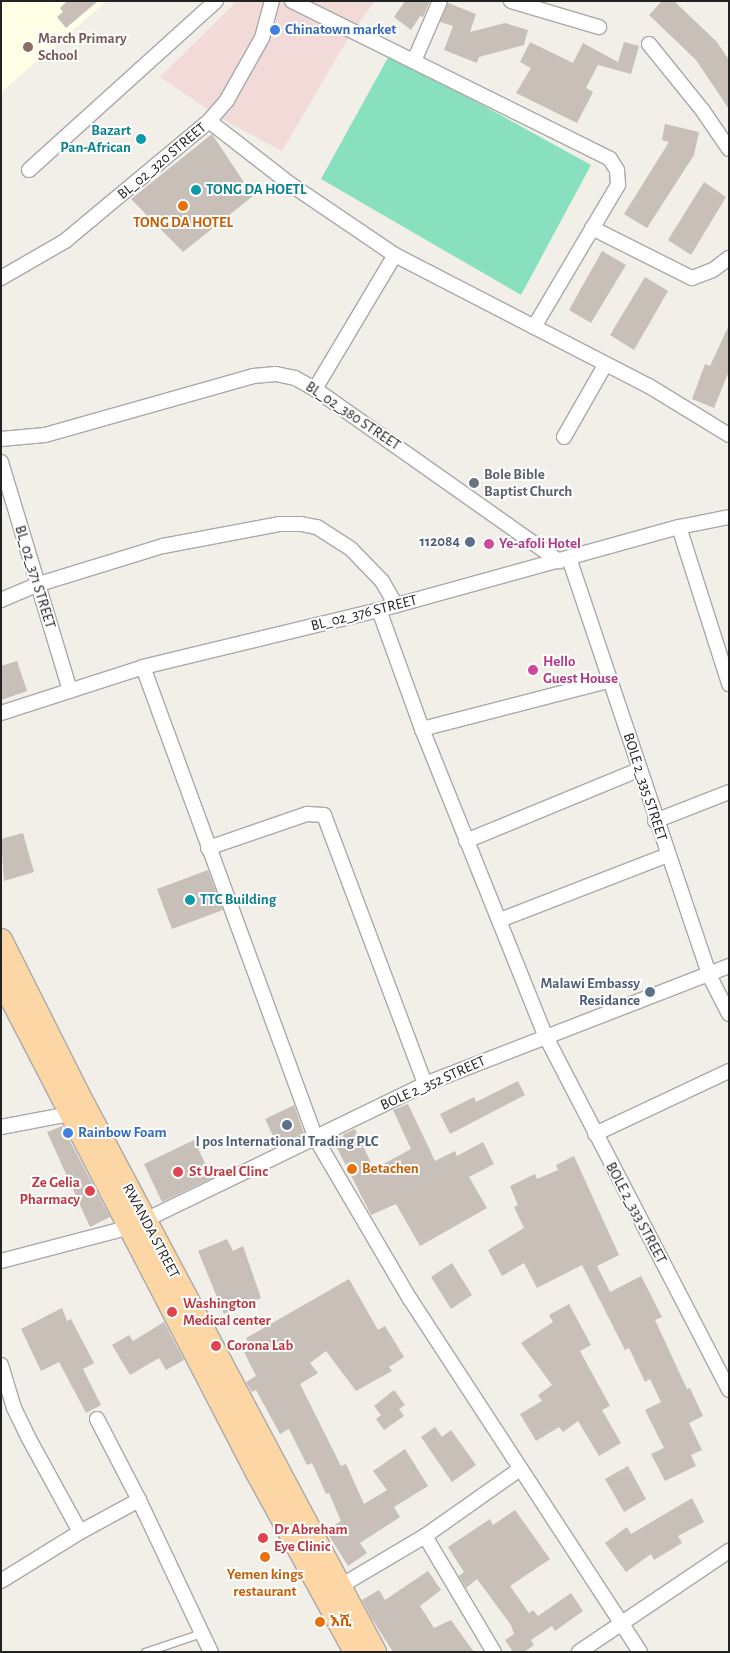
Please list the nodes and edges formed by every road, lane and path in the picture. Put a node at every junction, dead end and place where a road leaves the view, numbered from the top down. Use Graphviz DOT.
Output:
graph roads {
  1 [pos="216,1"];
  2 [pos="272,1"];
  3 [pos="292,1"];
  4 [pos="440,1"];
  5 [pos="512,1"];
  6 [pos="599,27"];
  7 [pos="649,44"];
  8 [pos="414,61"];
  9 [pos="209,121"];
  10 [pos="729,149"];
  11 [pos="29,170"];
  12 [pos="592,228"];
  13 [pos="395,255"];
  14 [pos="729,258"];
  15 [pos="1,278"];
  16 [pos="534,327"];
  17 [pos="605,365"];
  18 [pos="315,389"];
  19 [pos="729,435"];
  20 [pos="564,437"];
  21 [pos="1,439"];
  22 [pos="1,462"];
  23 [pos="729,517"];
  24 [pos="680,527"];
  25 [pos="564,559"];
  26 [pos="36,585"];
  27 [pos="1,600"];
  28 [pos="396,605"];
  29 [pos="379,610"];
  30 [pos="143,667"];
  31 [pos="611,680"];
  32 [pos="729,684"];
  33 [pos="70,691"];
  34 [pos="1,713"];
  35 [pos="422,729"];
  36 [pos="638,770"];
  37 [pos="729,792"];
  38 [pos="655,820"];
  39 [pos="466,842"];
  40 [pos="208,848"];
  41 [pos="668,855"];
  42 [pos="500,920"];
  43 [pos="1,940"];
  44 [pos="729,966"];
  45 [pos="709,974"];
  46 [pos="1,980"];
  47 [pos="729,1014"];
  48 [pos="545,1036"];
  49 [pos="729,1071"];
  50 [pos="425,1084"];
  51 [pos="69,1114"];
  52 [pos="1,1127"];
  53 [pos="595,1134"];
  54 [pos="316,1139"];
  55 [pos="138,1224"];
  56 [pos="1,1261"];
  57 [pos="1,1365"];
  58 [pos="729,1390"];
  59 [pos="97,1419"];
  60 [pos="520,1469"];
  61 [pos="139,1500"];
  62 [pos="80,1532"];
  63 [pos="425,1536"];
  64 [pos="729,1551"];
  65 [pos="1,1581"];
  66 [pos="339,1586"];
  67 [pos="622,1625"];
  68 [pos="201,1633"];
  69 [pos="364,1650"];
  70 [pos="145,1652"];
  71 [pos="211,1652"];
  72 [pos="494,1652"];
  73 [pos="579,1652"];
  74 [pos="640,1652"];
  1 -- 11 [label="street"];
  2 -- 9 [label="street, BL_02_320 STREET"];
  3 -- 8 [label="street"];
  4 -- 8 [label="street"];
  5 -- 6 [label="street"];
  7 -- 10 [label="street"];
  8 -- 12 [label="street"];
  9 -- 13 [label="street"];
  9 -- 15 [label="street, BL_02_320 STREET"];
  12 -- 14 [label="street"];
  12 -- 16 [label="street"];
  13 -- 16 [label="street"];
  13 -- 18 [label="street"];
  16 -- 17 [label="street"];
  17 -- 19 [label="street"];
  17 -- 20 [label="street"];
  18 -- 21 [label="street, BL_02_380 STREET"];
  18 -- 25 [label="street, BL_02_380 STREET"];
  22 -- 26 [label="street, BL_02_371 STREET"];
  23 -- 24 [label="street, BL_02_376 STREET"];
  24 -- 25 [label="street, BL_02_376 STREET"];
  24 -- 32 [label="street"];
  25 -- 28 [label="street, BL_02_376 STREET"];
  25 -- 31 [label="street, BOLE 2_335 STREET"];
  26 -- 27 [label="street"];
  26 -- 28 [label="street"];
  26 -- 33 [label="street, BL_02_371 STREET"];
  28 -- 29 [label="street, BL_02_376 STREET"];
  29 -- 30 [label="street, BL_02_376 STREET"];
  29 -- 35 [label="street, BOLE 2_333 STREET"];
  30 -- 33 [label="street, BL_02_376 STREET"];
  30 -- 40 [label="street"];
  31 -- 35 [label="street"];
  31 -- 36 [label="street, BOLE 2_335 STREET"];
  33 -- 34 [label="street, BL_02_376 STREET"];
  35 -- 39 [label="street, BOLE 2_333 STREET"];
  36 -- 38 [label="street, BOLE 2_335 STREET"];
  36 -- 39 [label="street"];
  37 -- 38 [label="street"];
  38 -- 41 [label="street, BOLE 2_335 STREET"];
  39 -- 42 [label="street, BOLE 2_333 STREET"];
  40 -- 50 [label="street"];
  40 -- 54 [label="street"];
  41 -- 42 [label="street"];
  41 -- 45 [label="street, BOLE 2_335 STREET"];
  42 -- 48 [label="street, BOLE 2_333 STREET"];
  43 -- 55 [label="main road, RWANDA STREET"];
  44 -- 45 [label="street, BOLE 2_352 STREET"];
  45 -- 47 [label="street, BOLE 2_335 STREET"];
  45 -- 48 [label="street, BOLE 2_352 STREET"];
  46 -- 51 [label="main road, RWANDA STREET"];
  48 -- 50 [label="street, BOLE 2_352 STREET"];
  48 -- 53 [label="street, BOLE 2_333 STREET"];
  49 -- 53 [label="street"];
  50 -- 54 [label="street, BOLE 2_352 STREET"];
  51 -- 52 [label="street"];
  51 -- 55 [label="main road, RWANDA STREET"];
  53 -- 58 [label="street, BOLE 2_333 STREET"];
  54 -- 55 [label="street, BOLE 2_352 STREET"];
  54 -- 60 [label="street"];
  55 -- 56 [label="street, BOLE 2_352 STREET"];
  55 -- 66 [label="main road, RWANDA STREET"];
  55 -- 69 [label="main road, RWANDA STREET"];
  57 -- 62 [label="street"];
  59 -- 61 [label="street"];
  60 -- 63 [label="street"];
  60 -- 67 [label="street"];
  61 -- 62 [label="street"];
  61 -- 68 [label="street"];
  62 -- 65 [label="street"];
  63 -- 66 [label="street"];
  63 -- 72 [label="street"];
  64 -- 67 [label="street"];
  66 -- 69 [label="main road, RWANDA STREET"];
  67 -- 73 [label="street"];
  67 -- 74 [label="street"];
  68 -- 70 [label="lane"];
  68 -- 71 [label="street"];
}
